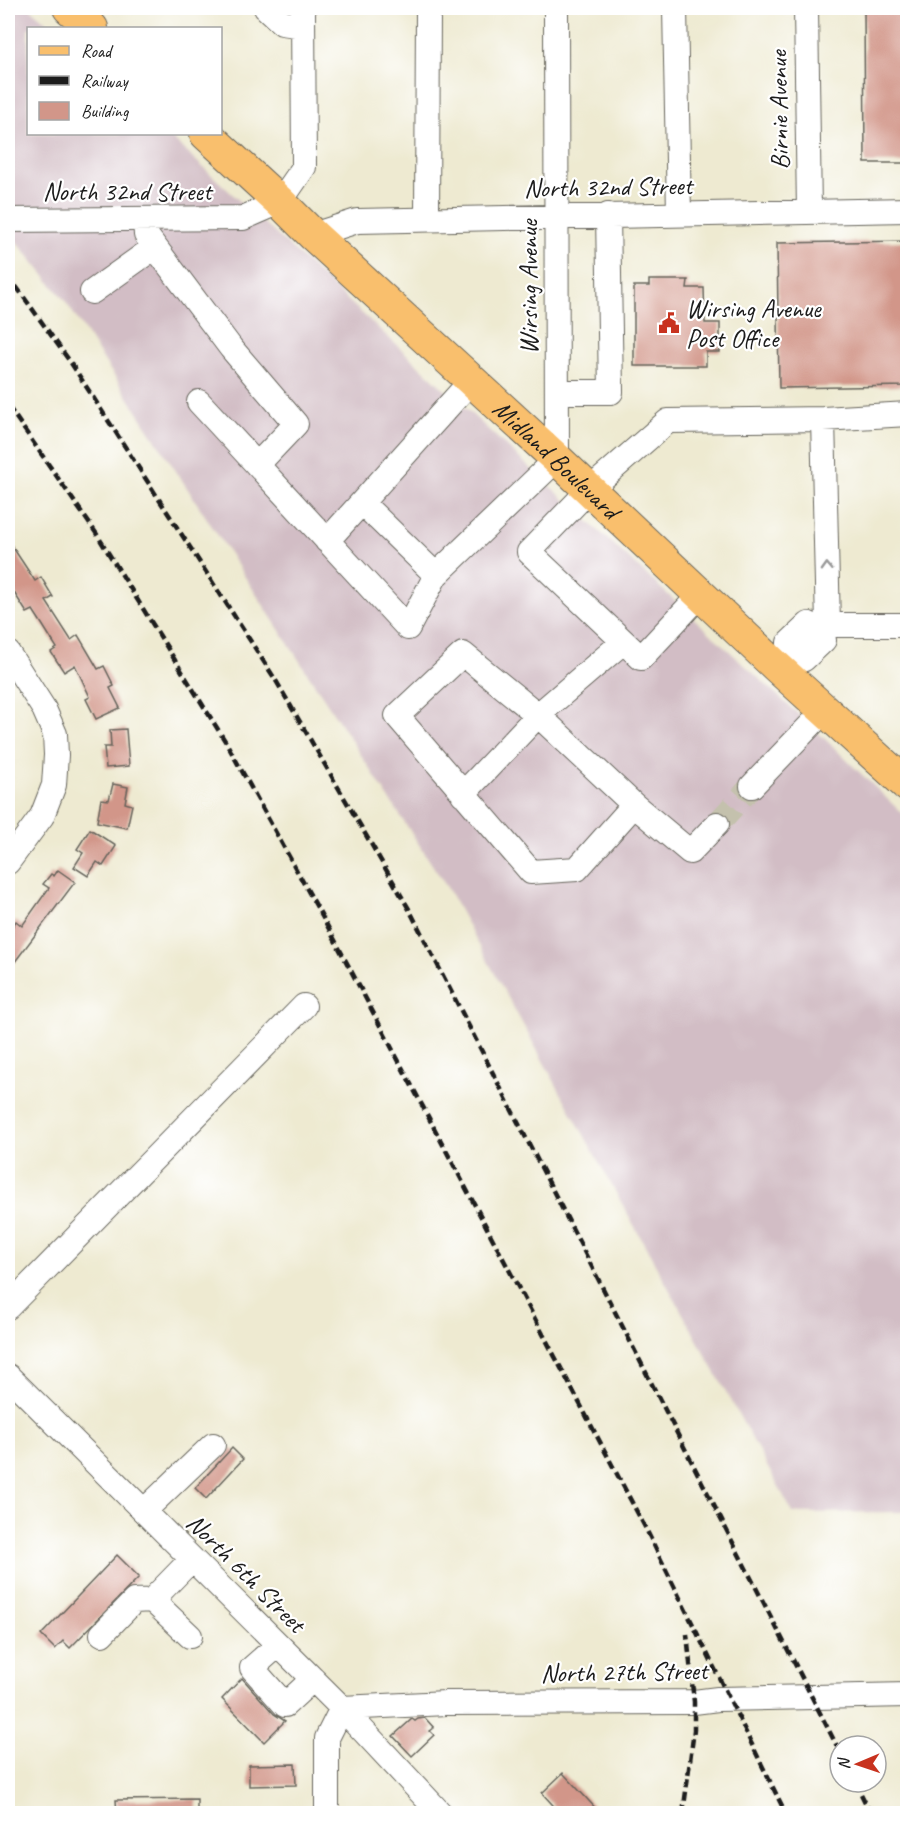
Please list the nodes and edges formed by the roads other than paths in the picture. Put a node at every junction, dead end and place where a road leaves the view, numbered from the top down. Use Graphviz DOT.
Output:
graph roads {
  1 [pos="69,8"];
  2 [pos="266,8"];
  3 [pos="428,8"];
  4 [pos="556,8"];
  5 [pos="675,8"];
  6 [pos="806,8"];
  7 [pos="303,17"];
  8 [pos="91,27"];
  9 [pos="207,135"];
  10 [pos="280,202"];
  11 [pos="908,210"];
  12 [pos="809,212"];
  13 [pos="679,214"];
  14 [pos="608,215"];
  15 [pos="556,217"];
  16 [pos="428,219"];
  17 [pos="8,220"];
  18 [pos="145,220"];
  19 [pos="313,235"];
  20 [pos="155,247"];
  21 [pos="92,292"];
  22 [pos="471,381"];
  23 [pos="557,392"];
  24 [pos="199,402"];
  25 [pos="908,414"];
  26 [pos="822,419"];
  27 [pos="557,459"];
  28 [pos="257,465"];
  29 [pos="589,490"];
  30 [pos="362,504"];
  31 [pos="327,541"];
  32 [pos="436,574"];
  33 [pos="700,595"];
  34 [pos="908,626"];
  35 [pos="824,627"];
  36 [pos="623,642"];
  37 [pos="8,653"];
  38 [pos="784,661"];
  39 [pos="825,710"];
  40 [pos="538,715"];
  41 [pos="752,786"];
  42 [pos="908,786"];
  43 [pos="463,794"];
  44 [pos="634,805"];
  45 [pos="717,824"];
  46 [pos="8,862"];
  47 [pos="304,1006"];
  48 [pos="8,1307"];
  49 [pos="8,1376"];
  50 [pos="213,1445"];
  51 [pos="144,1511"];
  52 [pos="192,1559"];
  53 [pos="152,1600"];
  54 [pos="102,1634"];
  55 [pos="190,1636"];
  56 [pos="278,1645"];
  57 [pos="313,1679"];
  58 [pos="908,1695"];
  59 [pos="342,1708"];
  60 [pos="327,1814"];
  61 [pos="441,1814"];
  1 -- 8 [label="main road"];
  2 -- 7 [label="street"];
  3 -- 16 [label="street"];
  4 -- 15 [label="street, Wirsing Avenue"];
  5 -- 13 [label="street"];
  6 -- 12 [label="street, Birnie Avenue"];
  7 -- 10 [label="street"];
  9 -- 10 [label="main road, Midland Boulevard"];
  10 -- 18 [label="street, North 32nd Street"];
  10 -- 19 [label="main road, Midland Boulevard"];
  11 -- 12 [label="street, North 32nd Street"];
  12 -- 13 [label="street, North 32nd Street"];
  13 -- 14 [label="street, North 32nd Street"];
  14 -- 15 [label="street, North 32nd Street"];
  14 -- 23 [label="street"];
  15 -- 16 [label="street, North 32nd Street"];
  15 -- 23 [label="street, Wirsing Avenue"];
  16 -- 19 [label="street, North 32nd Street"];
  17 -- 18 [label="street, North 32nd Street"];
  18 -- 20 [label="street"];
  19 -- 22 [label="main road, Midland Boulevard"];
  20 -- 21 [label="street"];
  20 -- 28 [label="street"];
  22 -- 27 [label="main road, Midland Boulevard"];
  22 -- 30 [label="street"];
  23 -- 27 [label="street, Wirsing Avenue"];
  24 -- 28 [label="street"];
  25 -- 26 [label="street"];
  26 -- 29 [label="street"];
  35 -- 26 [label="street, one-way"];
  27 -- 29 [label="main road, Midland Boulevard"];
  27 -- 32 [label="street"];
  28 -- 31 [label="street"];
  29 -- 33 [label="main road, Midland Boulevard"];
  29 -- 36 [label="street"];
  30 -- 31 [label="street"];
  30 -- 32 [label="street"];
  31 -- 32 [label="street"];
  33 -- 36 [label="street"];
  33 -- 38 [label="main road, Midland Boulevard"];
  34 -- 35 [label="street"];
  35 -- 38 [label="street"];
  36 -- 40 [label="street"];
  37 -- 46 [label="street"];
  38 -- 39 [label="main road, Midland Boulevard"];
  39 -- 41 [label="street"];
  39 -- 42 [label="main road, Midland Boulevard"];
  40 -- 43 [label="street"];
  40 -- 43 [label="street"];
  40 -- 44 [label="street"];
  43 -- 44 [label="street"];
  44 -- 45 [label="street"];
  47 -- 48 [label="street"];
  49 -- 51 [label="street, North 6th Street"];
  50 -- 51 [label="street"];
  51 -- 52 [label="street, North 6th Street"];
  52 -- 53 [label="street"];
  52 -- 56 [label="street, North 6th Street"];
  53 -- 54 [label="street"];
  53 -- 55 [label="street"];
  56 -- 57 [label="street, North 6th Street"];
  56 -- 57 [label="street"];
  57 -- 59 [label="street, North 6th Street"];
  58 -- 59 [label="street, North 27th Street"];
  59 -- 60 [label="street"];
  59 -- 61 [label="street, North 6th Street"];
}
